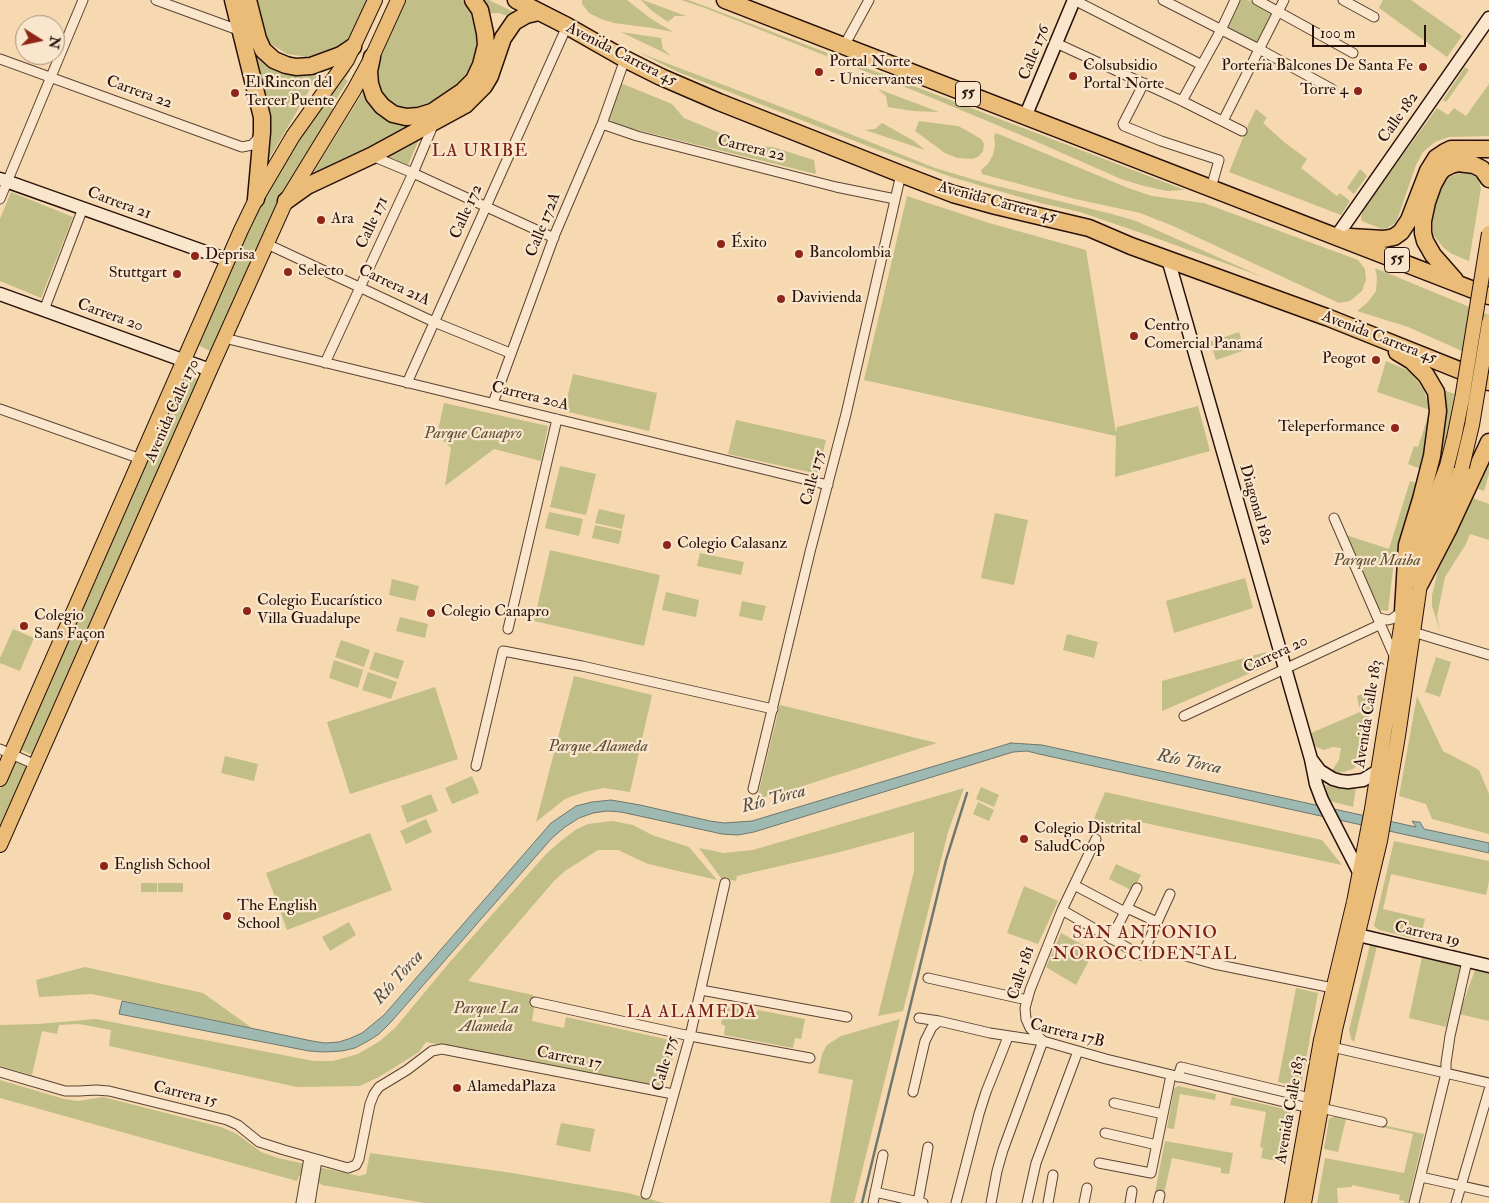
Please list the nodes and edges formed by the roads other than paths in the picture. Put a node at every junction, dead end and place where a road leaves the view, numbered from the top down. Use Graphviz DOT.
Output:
graph roads {
  1 [pos="83,0"];
  2 [pos="156,0"];
  3 [pos="233,0"];
  4 [pos="248,0"];
  5 [pos="375,0"];
  6 [pos="398,0"];
  7 [pos="473,0"];
  8 [pos="516,0"];
  9 [pos="725,0"];
  10 [pos="869,0"];
  11 [pos="1074,0"];
  12 [pos="1163,0"];
  13 [pos="1235,0"];
  14 [pos="1284,0"];
  15 [pos="1343,0"];
  16 [pos="1261,1"];
  17 [pos="1278,11"];
  18 [pos="539,12"];
  19 [pos="1374,17"];
  20 [pos="1489,18"];
  21 [pos="567,26"];
  22 [pos="1221,30"];
  23 [pos="241,31"];
  24 [pos="1056,43"];
  25 [pos="355,44"];
  26 [pos="844,46"];
  27 [pos="1259,49"];
  28 [pos="1353,53"];
  29 [pos="373,54"];
  30 [pos="0,59"];
  31 [pos="625,59"];
  32 [pos="1202,65"];
  33 [pos="51,77"];
  34 [pos="1144,83"];
  35 [pos="1332,89"];
  36 [pos="1182,101"];
  37 [pos="1026,117"];
  38 [pos="1223,121"];
  39 [pos="434,123"];
  40 [pos="602,124"];
  41 [pos="1242,131"];
  42 [pos="262,132"];
  43 [pos="1489,149"];
  44 [pos="371,156"];
  45 [pos="413,173"];
  46 [pos="901,174"];
  47 [pos="1489,179"];
  48 [pos="4,180"];
  49 [pos="1211,188"];
  50 [pos="0,199"];
  51 [pos="256,199"];
  52 [pos="895,199"];
  53 [pos="286,201"];
  54 [pos="486,206"];
  55 [pos="83,208"];
  56 [pos="1489,233"];
  57 [pos="1336,236"];
  58 [pos="554,238"];
  59 [pos="267,244"];
  60 [pos="1168,259"];
  61 [pos="228,260"];
  62 [pos="1458,284"];
  63 [pos="360,286"];
  64 [pos="0,294"];
  65 [pos="1487,294"];
  66 [pos="44,310"];
  67 [pos="434,322"];
  68 [pos="1489,323"];
  69 [pos="1371,334"];
  70 [pos="224,338"];
  71 [pos="510,354"];
  72 [pos="185,361"];
  73 [pos="325,363"];
  74 [pos="210,370"];
  75 [pos="1489,382"];
  76 [pos="407,383"];
  77 [pos="493,403"];
  78 [pos="0,409"];
  79 [pos="557,419"];
  80 [pos="1489,442"];
  81 [pos="141,459"];
  82 [pos="828,485"];
  83 [pos="1334,518"];
  84 [pos="1420,584"];
  85 [pos="1403,611"];
  86 [pos="1380,621"];
  87 [pos="508,629"];
  88 [pos="1413,632"];
  89 [pos="1489,656"];
  90 [pos="1396,659"];
  91 [pos="1284,668"];
  92 [pos="773,709"];
  93 [pos="1184,716"];
  94 [pos="4,757"];
  95 [pos="1311,759"];
  96 [pos="36,765"];
  97 [pos="476,766"];
  98 [pos="1378,771"];
  99 [pos="0,780"];
  100 [pos="753,789"];
  101 [pos="1379,810"];
  102 [pos="1096,839"];
  103 [pos="1373,840"];
  104 [pos="0,845"];
  105 [pos="1360,874"];
  106 [pos="725,883"];
  107 [pos="1074,885"];
  108 [pos="1137,888"];
  109 [pos="1170,894"];
  110 [pos="1062,910"];
  111 [pos="1126,910"];
  112 [pos="1157,922"];
  113 [pos="1358,935"];
  114 [pos="1111,939"];
  115 [pos="1168,951"];
  116 [pos="1468,961"];
  117 [pos="1489,966"];
  118 [pos="928,978"];
  119 [pos="1333,988"];
  120 [pos="701,990"];
  121 [pos="1027,1000"];
  122 [pos="534,1002"];
  123 [pos="847,1017"];
  124 [pos="919,1018"];
  125 [pos="939,1021"];
  126 [pos="690,1036"];
  127 [pos="1008,1037"];
  128 [pos="1043,1041"];
  129 [pos="1332,1047"];
  130 [pos="1078,1051"];
  131 [pos="810,1058"];
  132 [pos="0,1072"];
  133 [pos="1446,1074"];
  134 [pos="1175,1076"];
  135 [pos="1226,1078"];
  136 [pos="1489,1083"];
  137 [pos="1224,1088"];
  138 [pos="1489,1090"];
  139 [pos="913,1092"];
  140 [pos="673,1094"];
  141 [pos="1114,1103"];
  142 [pos="1313,1104"];
  143 [pos="1163,1114"];
  144 [pos="1382,1122"];
  145 [pos="1106,1133"];
  146 [pos="1157,1145"];
  147 [pos="928,1147"];
  148 [pos="883,1155"];
  149 [pos="313,1159"];
  150 [pos="1099,1163"];
  151 [pos="356,1165"];
  152 [pos="1052,1175"];
  153 [pos="1421,1177"];
  154 [pos="1461,1186"];
  155 [pos="1087,1188"];
  156 [pos="1132,1190"];
  157 [pos="875,1192"];
  158 [pos="1489,1192"];
  159 [pos="646,1194"];
  160 [pos="906,1201"];
  161 [pos="920,1202"];
  162 [pos="301,1203"];
  163 [pos="310,1203"];
  164 [pos="872,1203"];
  165 [pos="956,1203"];
  166 [pos="991,1203"];
  167 [pos="1027,1203"];
  168 [pos="1048,1203"];
  169 [pos="1084,1203"];
  170 [pos="1130,1203"];
  171 [pos="1292,1203"];
  172 [pos="1304,1203"];
  173 [pos="1414,1203"];
  174 [pos="1456,1203"];
  1 -- 33 [label="street"];
  2 -- 23 [label="street"];
  3 -- 23 [label="highway"];
  4 -- 25 [label="highway"];
  5 -- 25 [label="main road, Avenida Calle 170"];
  6 -- 29 [label="main road, Avenida Calle 170"];
  7 -- 29 [label="highway"];
  8 -- 18 [label="highway, Avenida Carrera 45"];
  9 -- 26 [label="highway, 55"];
  10 -- 26 [label="street"];
  11 -- 24 [label="street, Calle 176"];
  11 -- 32 [label="street"];
  12 -- 22 [label="street"];
  13 -- 22 [label="street"];
  14 -- 17 [label="street"];
  15 -- 19 [label="street"];
  16 -- 17 [label="street"];
  17 -- 27 [label="street"];
  17 -- 28 [label="street"];
  18 -- 21 [label="highway, Avenida Carrera 45"];
  18 -- 39 [label="highway"];
  20 -- 57 [label="street, Calle 182"];
  21 -- 31 [label="highway, Avenida Carrera 45"];
  21 -- 54 [label="street, Calle 172"];
  22 -- 27 [label="street"];
  22 -- 32 [label="street"];
  23 -- 42 [label="highway"];
  24 -- 34 [label="street"];
  24 -- 37 [label="street, Calle 176"];
  25 -- 51 [label="main road, Avenida Calle 170"];
  26 -- 37 [label="highway, 55"];
  27 -- 35 [label="street"];
  27 -- 38 [label="street"];
  29 -- 53 [label="main road, Avenida Calle 170"];
  30 -- 33 [label="street, Carrera 22"];
  31 -- 40 [label="street, Calle 172A"];
  31 -- 46 [label="highway, Avenida Carrera 45"];
  32 -- 36 [label="street"];
  33 -- 42 [label="street, Carrera 22"];
  33 -- 48 [label="street"];
  34 -- 36 [label="street"];
  34 -- 49 [label="street"];
  36 -- 38 [label="street"];
  37 -- 49 [label="highway, 55"];
  38 -- 41 [label="street"];
  39 -- 44 [label="highway"];
  39 -- 45 [label="street, Calle 171"];
  40 -- 52 [label="street, Carrera 22"];
  40 -- 58 [label="street, Calle 172A"];
  42 -- 51 [label="highway"];
  43 -- 57 [label="highway"];
  44 -- 45 [label="street"];
  44 -- 53 [label="highway"];
  45 -- 54 [label="street"];
  45 -- 63 [label="street, Calle 171"];
  46 -- 52 [label="street, Calle 175"];
  46 -- 60 [label="highway, Avenida Carrera 45"];
  47 -- 62 [label="highway"];
  48 -- 50 [label="street"];
  48 -- 55 [label="street, Carrera 21"];
  49 -- 57 [label="highway, 55"];
  51 -- 61 [label="main road, Avenida Calle 170"];
  52 -- 82 [label="street, Calle 175"];
  53 -- 59 [label="main road, Avenida Calle 170"];
  54 -- 58 [label="street"];
  54 -- 67 [label="street, Calle 172"];
  55 -- 61 [label="street, Carrera 21"];
  55 -- 66 [label="street"];
  56 -- 85 [label="main road, Avenida Calle 183, bridge"];
  57 -- 62 [label="highway, 55"];
  58 -- 71 [label="street, Calle 172A"];
  59 -- 63 [label="street, Carrera 21A"];
  59 -- 70 [label="main road, Avenida Calle 170"];
  60 -- 69 [label="highway, Avenida Carrera 45"];
  60 -- 91 [label="street, Diagonal 182"];
  61 -- 72 [label="main road, Avenida Calle 170"];
  62 -- 65 [label="highway, 55"];
  63 -- 67 [label="street, Carrera 21A"];
  63 -- 73 [label="street, Calle 171"];
  64 -- 66 [label="street, Carrera 20"];
  66 -- 72 [label="street, Carrera 20"];
  67 -- 71 [label="street, Carrera 21A"];
  67 -- 76 [label="street, Calle 172"];
  68 -- 84 [label="main road, Avenida Calle 183, bridge"];
  69 -- 75 [label="highway, Avenida Carrera 45"];
  69 -- 85 [label="highway"];
  70 -- 73 [label="street, Carrera 20A"];
  70 -- 74 [label="main road, Avenida Calle 170"];
  71 -- 77 [label="street, Calle 172A"];
  72 -- 74 [label="street, Carrera 20"];
  72 -- 81 [label="main road, Avenida Calle 170"];
  73 -- 76 [label="street, Carrera 20A"];
  74 -- 96 [label="main road, Avenida Calle 170"];
  76 -- 77 [label="street, Carrera 20A"];
  77 -- 79 [label="street, Carrera 20A"];
  78 -- 81 [label="street"];
  79 -- 82 [label="street, Carrera 20A"];
  79 -- 87 [label="street"];
  80 -- 84 [label="highway"];
  81 -- 94 [label="main road, Avenida Calle 170"];
  82 -- 92 [label="street, Calle 175"];
  83 -- 86 [label="street"];
  84 -- 88 [label="main road, Avenida Calle 183"];
  85 -- 86 [label="street, Carrera 20"];
  85 -- 90 [label="main road, Avenida Calle 183"];
  86 -- 90 [label="street"];
  86 -- 91 [label="street, Carrera 20"];
  88 -- 89 [label="street"];
  88 -- 101 [label="main road, Avenida Calle 183"];
  90 -- 98 [label="main road, Avenida Calle 183"];
  91 -- 93 [label="street, Carrera 20"];
  91 -- 95 [label="street, Diagonal 182"];
  92 -- 97 [label="street"];
  92 -- 100 [label="street, Calle 175"];
  94 -- 96 [label="street"];
  94 -- 99 [label="main road, Avenida Calle 170"];
  95 -- 98 [label="street, Diagonal 182"];
  95 -- 105 [label="street, Diagonal 182"];
  96 -- 104 [label="main road, Avenida Calle 170"];
  98 -- 101 [label="main road, Avenida Calle 183"];
  101 -- 103 [label="main road, Avenida Calle 183"];
  102 -- 107 [label="street, Calle 181"];
  103 -- 105 [label="main road, Avenida Calle 183"];
  103 -- 113 [label="main road, Avenida Calle 183"];
  105 -- 119 [label="main road, Avenida Calle 183"];
  106 -- 120 [label="street, Calle 175"];
  107 -- 110 [label="street, Calle 181"];
  107 -- 111 [label="street"];
  108 -- 111 [label="street"];
  109 -- 112 [label="street"];
  110 -- 114 [label="street"];
  110 -- 121 [label="street, Calle 181"];
  111 -- 112 [label="street"];
  111 -- 114 [label="street"];
  112 -- 114 [label="street"];
  113 -- 116 [label="street, Carrera 19"];
  113 -- 129 [label="main road, Avenida Calle 183"];
  115 -- 119 [label="street"];
  116 -- 117 [label="street, Carrera 19"];
  116 -- 133 [label="street"];
  118 -- 121 [label="street"];
  119 -- 142 [label="main road, Avenida Calle 183"];
  120 -- 123 [label="street"];
  120 -- 126 [label="street, Calle 175"];
  121 -- 128 [label="street, Calle 181"];
  122 -- 126 [label="street"];
  124 -- 125 [label="street, Carrera 17B"];
  125 -- 127 [label="street, Carrera 17B"];
  125 -- 139 [label="street"];
  126 -- 131 [label="street"];
  126 -- 140 [label="street, Calle 175"];
  127 -- 128 [label="street, Carrera 17B"];
  127 -- 165 [label="street"];
  128 -- 130 [label="street, Carrera 17B"];
  128 -- 166 [label="street"];
  129 -- 133 [label="street"];
  129 -- 142 [label="main road, Avenida Calle 183"];
  130 -- 134 [label="street, Carrera 17B"];
  130 -- 167 [label="street"];
  132 -- 149 [label="street, Carrera 15"];
  133 -- 136 [label="street"];
  133 -- 153 [label="street"];
  134 -- 135 [label="street, Carrera 17B"];
  134 -- 137 [label="street, Carrera 17B"];
  134 -- 143 [label="street"];
  135 -- 137 [label="street"];
  135 -- 142 [label="street, Carrera 17B"];
  137 -- 142 [label="street, Carrera 17B"];
  138 -- 154 [label="street"];
  140 -- 151 [label="street, Carrera 17"];
  140 -- 159 [label="street, Calle 175"];
  141 -- 143 [label="street"];
  142 -- 144 [label="street, Carrera 17B"];
  142 -- 171 [label="main road, Avenida Calle 183"];
  142 -- 172 [label="main road, Avenida Calle 183"];
  143 -- 146 [label="street"];
  145 -- 146 [label="street"];
  146 -- 150 [label="street"];
  147 -- 161 [label="street"];
  148 -- 157 [label="street"];
  149 -- 151 [label="street, Carrera 15"];
  149 -- 162 [label="street"];
  149 -- 163 [label="street"];
  152 -- 168 [label="street"];
  153 -- 154 [label="street"];
  153 -- 173 [label="street"];
  154 -- 158 [label="street"];
  154 -- 174 [label="street"];
  155 -- 169 [label="street"];
  156 -- 170 [label="street"];
  157 -- 160 [label="street"];
  157 -- 164 [label="street"];
  160 -- 161 [label="street"];
}
